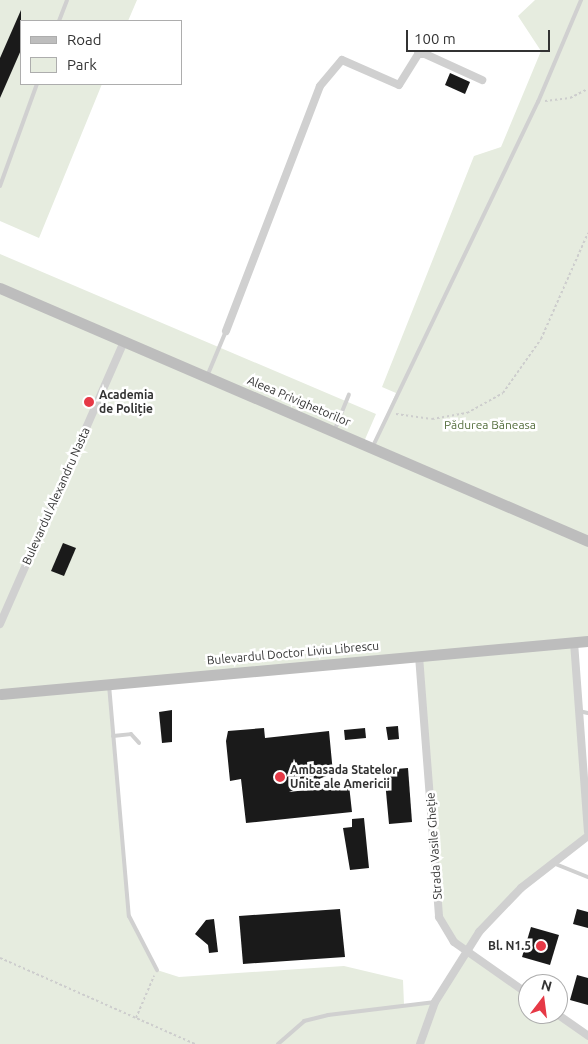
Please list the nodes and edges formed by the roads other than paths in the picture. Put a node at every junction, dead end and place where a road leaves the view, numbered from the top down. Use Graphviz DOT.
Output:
graph roads {
  1 [pos="67,0"];
  2 [pos="581,0"];
  3 [pos="59,20"];
  4 [pos="482,80"];
  5 [pos="37,85"];
  6 [pos="0,186"];
  7 [pos="0,288"];
  8 [pos="226,331"];
  9 [pos="124,341"];
  10 [pos="207,376"];
  11 [pos="349,395"];
  12 [pos="334,431"];
  13 [pos="372,448"];
  14 [pos="588,541"];
  15 [pos="0,624"];
  16 [pos="588,641"];
  17 [pos="574,642"];
  18 [pos="419,656"];
  19 [pos="109,683"];
  20 [pos="0,693"];
  21 [pos="579,711"];
  22 [pos="588,713"];
  23 [pos="113,736"];
  24 [pos="139,743"];
  25 [pos="588,831"];
  26 [pos="588,836"];
  27 [pos="551,862"];
  28 [pos="588,876"];
  29 [pos="464,951"];
  30 [pos="157,970"];
  31 [pos="518,987"];
  32 [pos="435,1002"];
  33 [pos="568,1022"];
  34 [pos="588,1036"];
  35 [pos="278,1044"];
  36 [pos="420,1044"];
  1 -- 3 [label="lane"];
  2 -- 13 [label="lane"];
  4 -- 8 [label="street"];
  5 -- 6 [label="lane"];
  7 -- 9 [label="street, Aleea Privighetorilor"];
  8 -- 10 [label="lane"];
  9 -- 10 [label="street, Aleea Privighetorilor"];
  9 -- 15 [label="street, Bulevardul Alexandru Nasta"];
  10 -- 12 [label="street, Aleea Privighetorilor"];
  11 -- 12 [label="lane"];
  12 -- 13 [label="street, Aleea Privighetorilor"];
  13 -- 14 [label="street, Aleea Privighetorilor"];
  16 -- 17 [label="street, Bulevardul Doctor Liviu Librescu"];
  17 -- 18 [label="street, Bulevardul Doctor Liviu Librescu"];
  17 -- 21 [label="street"];
  18 -- 19 [label="street, Bulevardul Doctor Liviu Librescu"];
  18 -- 29 [label="street, Strada Vasile Gheție"];
  19 -- 20 [label="street, Bulevardul Doctor Liviu Librescu"];
  19 -- 23 [label="lane"];
  21 -- 22 [label="lane"];
  21 -- 25 [label="street"];
  23 -- 24 [label="lane"];
  23 -- 30 [label="lane"];
  26 -- 27 [label="street"];
  27 -- 28 [label="lane"];
  27 -- 29 [label="street"];
  29 -- 31 [label="street, Strada Vasile Gheție"];
  29 -- 32 [label="street"];
  32 -- 35 [label="lane"];
  32 -- 36 [label="street"];
  33 -- 34 [label="street"];
}
